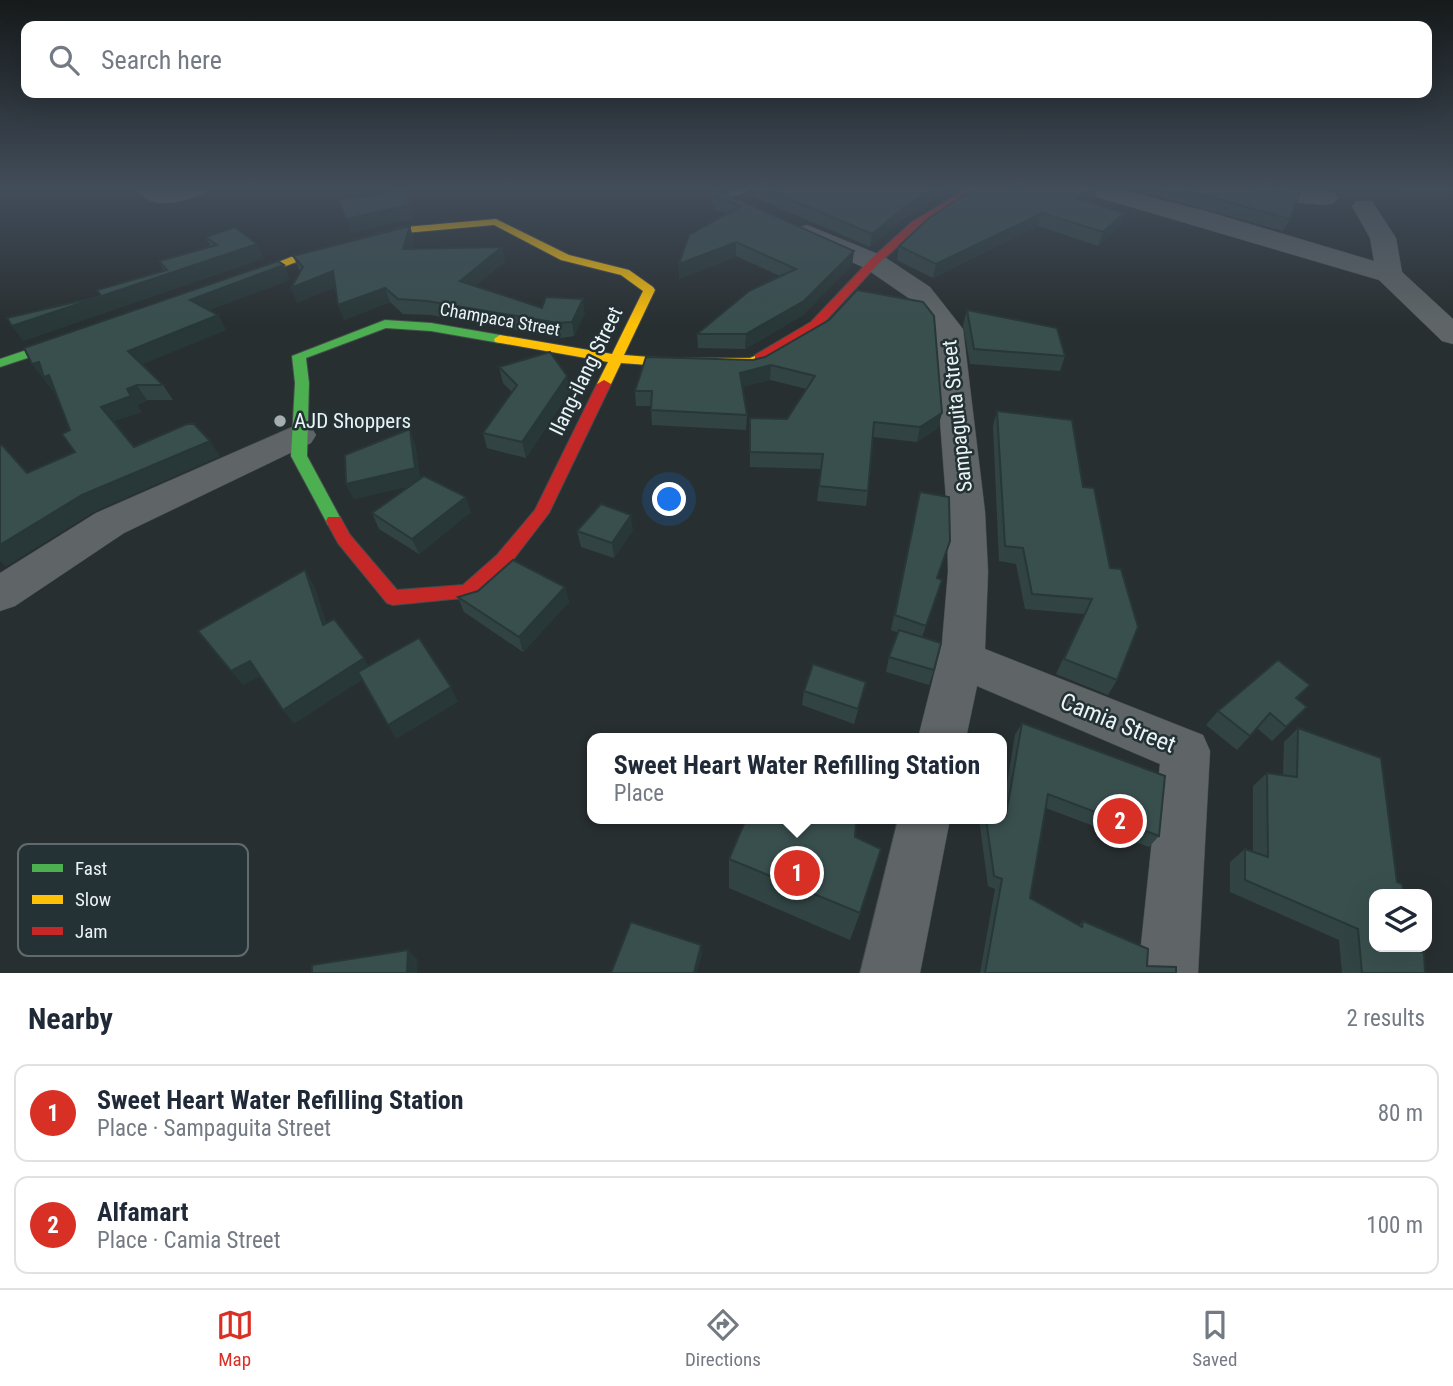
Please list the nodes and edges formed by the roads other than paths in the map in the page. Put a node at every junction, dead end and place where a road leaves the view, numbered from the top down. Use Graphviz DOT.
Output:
graph roads {
  1 [pos="388,234"];
  2 [pos="520,234"];
  3 [pos="815,234"];
  4 [pos="904,234"];
  5 [pos="1258,234"];
  6 [pos="1381,234"];
  7 [pos="874,262"];
  8 [pos="1390,274"];
  9 [pos="224,286"];
  10 [pos="88,333"];
  11 [pos="1453,335"];
  12 [pos="299,356"];
  13 [pos="616,358"];
  14 [pos="0,363"];
  15 [pos="299,435"];
  16 [pos="0,594"];
  17 [pos="960,659"];
  18 [pos="943,733"];
  19 [pos="923,824"];
  20 [pos="890,973"];
  21 [pos="1168,973"];
  1 -- 9 [label="street, Ilang-ilang Street"];
  2 -- 13 [label="street, Ilang-ilang Street"];
  3 -- 7 [label="street, Sampaguita Street"];
  4 -- 7 [label="street, Champaca Street"];
  5 -- 8 [label="street"];
  6 -- 8 [label="street"];
  7 -- 13 [label="street, Champaca Street"];
  7 -- 17 [label="street, Sampaguita Street"];
  8 -- 11 [label="street"];
  10 -- 14 [label="street"];
  12 -- 13 [label="street, Champaca Street"];
  12 -- 15 [label="street, Ilang-ilang Street"];
  13 -- 15 [label="street, Ilang-ilang Street"];
  15 -- 16 [label="street"];
  17 -- 18 [label="street, Sampaguita Street"];
  17 -- 21 [label="street, Camia Street"];
  19 -- 20 [label="street"];
}
